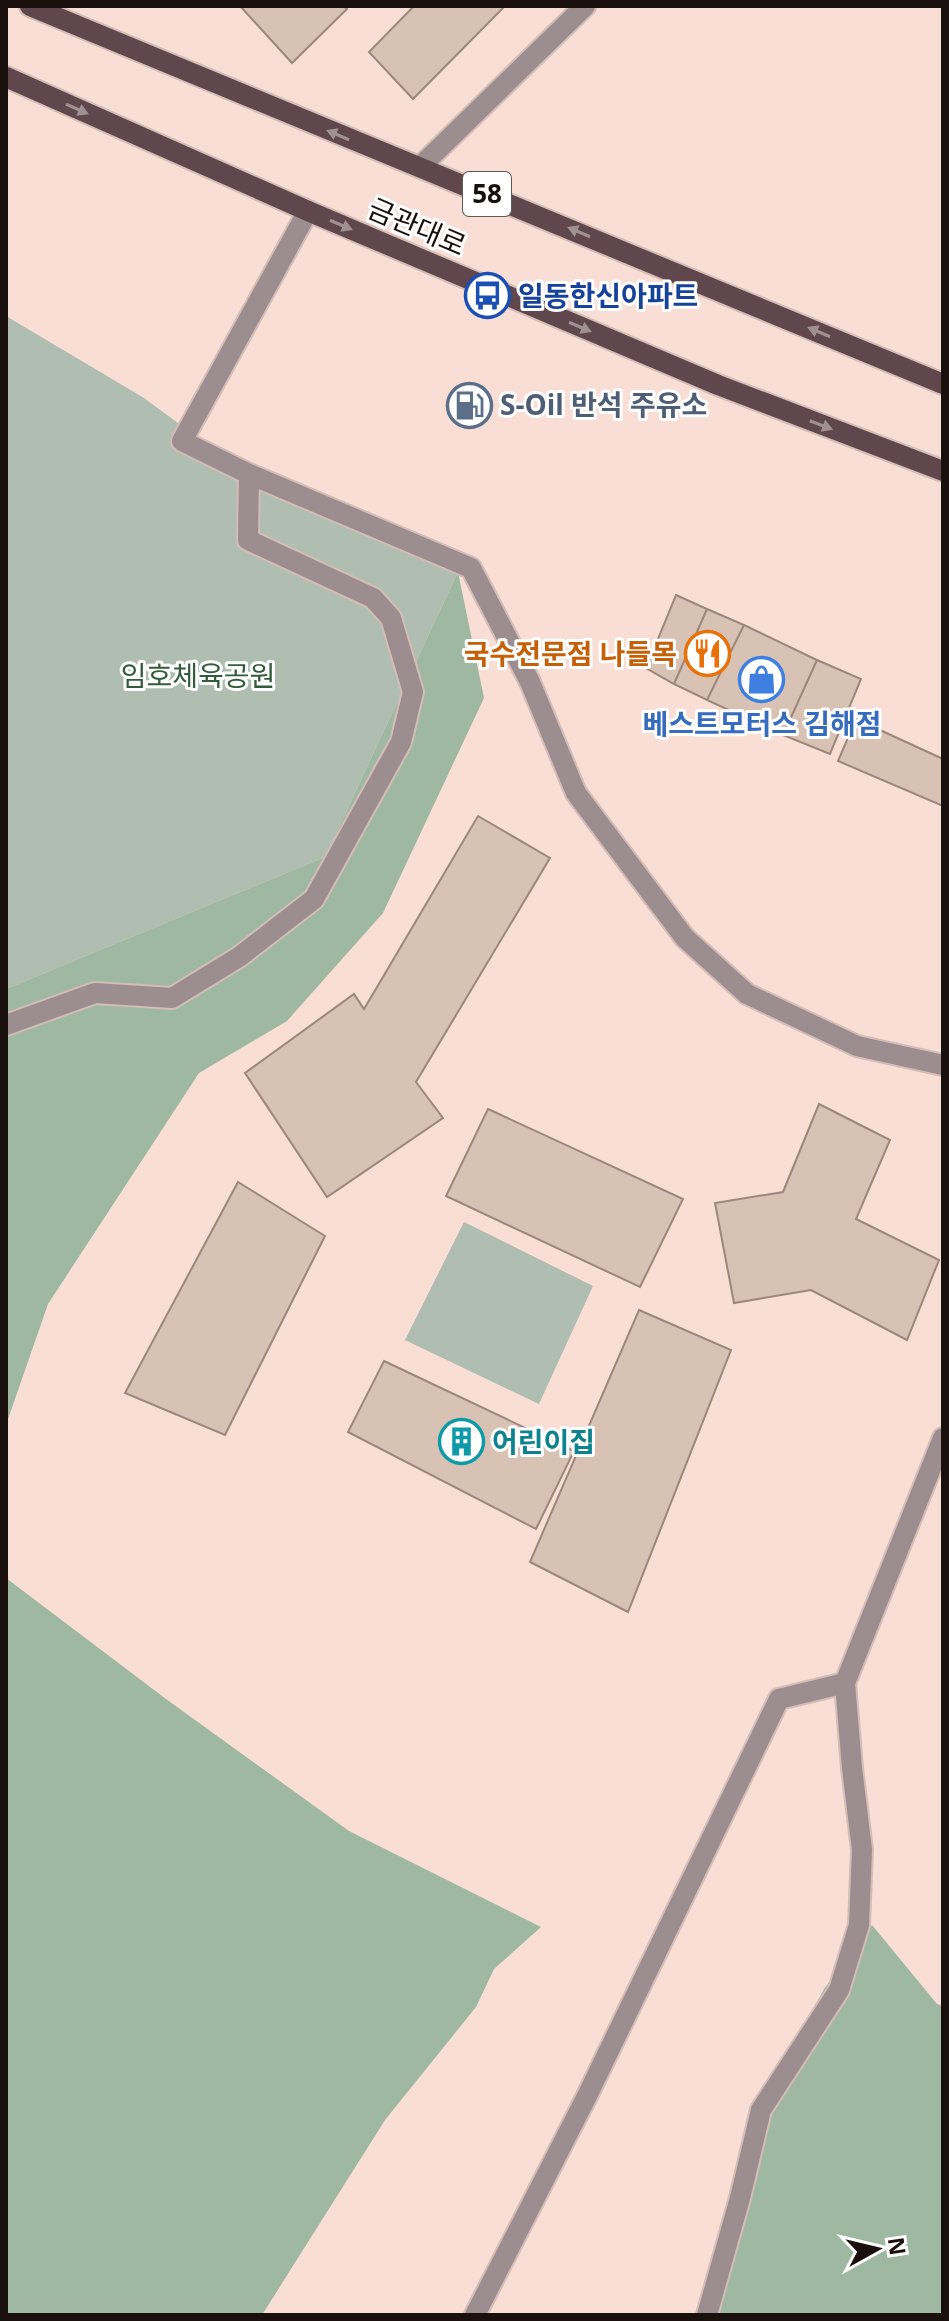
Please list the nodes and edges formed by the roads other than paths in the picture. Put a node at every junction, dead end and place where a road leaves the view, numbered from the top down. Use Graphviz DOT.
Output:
graph roads {
  1 [pos="30,6"];
  2 [pos="585,6"];
  3 [pos="6,77"];
  4 [pos="421,166"];
  5 [pos="308,211"];
  6 [pos="943,384"];
  7 [pos="943,471"];
  8 [pos="249,474"];
  9 [pos="6,1025"];
  10 [pos="943,1065"];
  11 [pos="943,1438"];
  12 [pos="845,1683"];
  13 [pos="475,2315"];
  14 [pos="707,2315"];
  4 -- 1 [label="main road, 금관대로 / 58, one-way"];
  2 -- 4 [label="street"];
  3 -- 5 [label="main road, 금관대로, one-way"];
  6 -- 4 [label="main road, 금관대로 / 58, one-way"];
  5 -- 7 [label="main road, 금관대로, one-way"];
  5 -- 8 [label="street"];
  8 -- 9 [label="street"];
  8 -- 10 [label="street"];
  11 -- 12 [label="street"];
  12 -- 13 [label="street"];
  12 -- 14 [label="street"];
}
